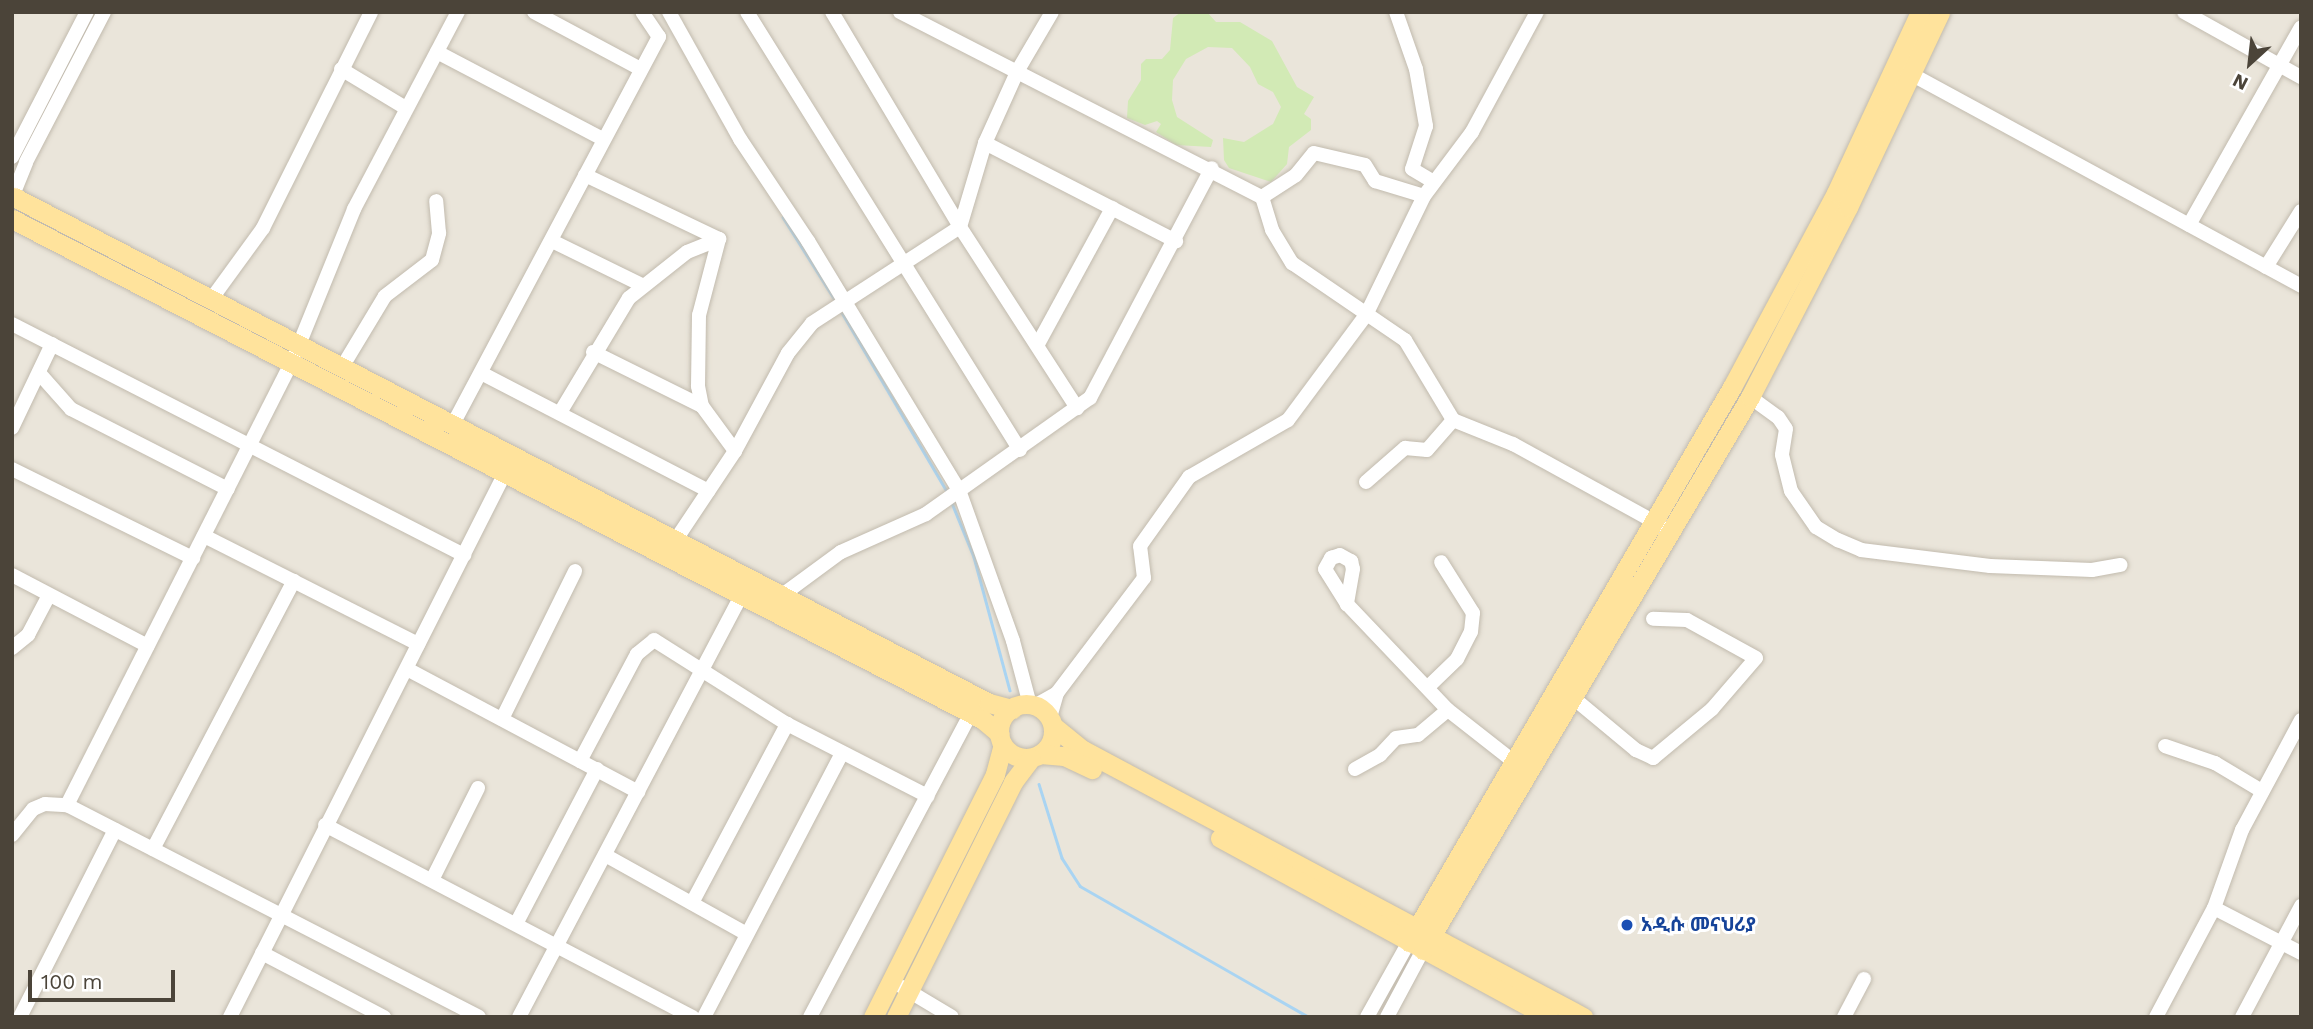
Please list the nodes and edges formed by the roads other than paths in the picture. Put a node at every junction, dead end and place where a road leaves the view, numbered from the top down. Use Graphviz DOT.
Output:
graph roads {
  1 [pos="87,12"];
  2 [pos="104,12"];
  3 [pos="371,12"];
  4 [pos="458,12"];
  5 [pos="534,12"];
  6 [pos="642,12"];
  7 [pos="747,12"];
  8 [pos="832,12"];
  9 [pos="901,12"];
  10 [pos="1396,12"];
  11 [pos="1537,12"];
  12 [pos="1920,12"];
  13 [pos="1940,12"];
  14 [pos="2184,12"];
  15 [pos="669,14"];
  16 [pos="1046,14"];
  17 [pos="2301,27"];
  18 [pos="659,37"];
  19 [pos="437,52"];
  20 [pos="2278,64"];
  21 [pos="639,68"];
  22 [pos="341,69"];
  23 [pos="1018,71"];
  24 [pos="1911,74"];
  25 [pos="2301,77"];
  26 [pos="1887,103"];
  27 [pos="406,108"];
  28 [pos="603,139"];
  29 [pos="985,143"];
  30 [pos="12,157"];
  31 [pos="1212,168"];
  32 [pos="585,175"];
  33 [pos="1432,181"];
  34 [pos="1424,196"];
  35 [pos="1262,197"];
  36 [pos="13,199"];
  37 [pos="436,201"];
  38 [pos="1112,208"];
  39 [pos="2301,211"];
  40 [pos="12,219"];
  41 [pos="2189,225"];
  42 [pos="960,227"];
  43 [pos="719,239"];
  44 [pos="552,241"];
  45 [pos="1176,241"];
  46 [pos="905,264"];
  47 [pos="2266,267"];
  48 [pos="642,285"];
  49 [pos="2301,286"];
  50 [pos="210,301"];
  51 [pos="843,301"];
  52 [pos="1366,315"];
  53 [pos="12,324"];
  54 [pos="52,344"];
  55 [pos="1038,344"];
  56 [pos="593,352"];
  57 [pos="295,354"];
  58 [pos="341,369"];
  59 [pos="39,373"];
  60 [pos="483,374"];
  61 [pos="1750,397"];
  62 [pos="702,406"];
  63 [pos="1077,408"];
  64 [pos="561,411"];
  65 [pos="1453,420"];
  66 [pos="452,426"];
  67 [pos="12,428"];
  68 [pos="250,446"];
  69 [pos="1020,450"];
  70 [pos="735,452"];
  71 [pos="510,465"];
  72 [pos="12,469"];
  73 [pos="1366,482"];
  74 [pos="228,489"];
  75 [pos="959,490"];
  76 [pos="709,491"];
  77 [pos="1661,525"];
  78 [pos="630,528"];
  79 [pos="204,536"];
  80 [pos="675,541"];
  81 [pos="464,555"];
  82 [pos="193,558"];
  83 [pos="1441,562"];
  84 [pos="2121,565"];
  85 [pos="575,571"];
  86 [pos="12,575"];
  87 [pos="294,580"];
  88 [pos="746,587"];
  89 [pos="49,595"];
  90 [pos="781,596"];
  91 [pos="1346,604"];
  92 [pos="1653,619"];
  93 [pos="418,645"];
  94 [pos="148,646"];
  95 [pos="12,648"];
  96 [pos="407,669"];
  97 [pos="702,671"];
  98 [pos="1428,687"];
  99 [pos="1571,696"];
  100 [pos="1448,710"];
  101 [pos="971,713"];
  102 [pos="1036,713"];
  103 [pos="502,719"];
  104 [pos="2301,720"];
  105 [pos="787,724"];
  106 [pos="1001,740"];
  107 [pos="2165,746"];
  108 [pos="842,753"];
  109 [pos="1036,756"];
  110 [pos="580,761"];
  111 [pos="1513,761"];
  112 [pos="597,769"];
  113 [pos="1354,769"];
  114 [pos="478,788"];
  115 [pos="2262,790"];
  116 [pos="638,792"];
  117 [pos="928,796"];
  118 [pos="66,805"];
  119 [pos="325,825"];
  120 [pos="115,830"];
  121 [pos="12,835"];
  122 [pos="153,849"];
  123 [pos="604,855"];
  124 [pos="432,880"];
  125 [pos="692,903"];
  126 [pos="2301,906"];
  127 [pos="2214,908"];
  128 [pos="281,915"];
  129 [pos="516,924"];
  130 [pos="747,934"];
  131 [pos="1420,939"];
  132 [pos="2281,943"];
  133 [pos="557,946"];
  134 [pos="262,953"];
  135 [pos="2301,953"];
  136 [pos="1864,979"];
  137 [pos="892,981"];
  138 [pos="910,990"];
  139 [pos="451,1003"];
  140 [pos="2245,1016"];
  141 [pos="20,1017"];
  142 [pos="230,1017"];
  143 [pos="384,1017"];
  144 [pos="444,1017"];
  145 [pos="479,1017"];
  146 [pos="519,1017"];
  147 [pos="693,1017"];
  148 [pos="704,1017"];
  149 [pos="810,1017"];
  150 [pos="873,1017"];
  151 [pos="896,1017"];
  152 [pos="952,1017"];
  153 [pos="1367,1017"];
  154 [pos="1387,1017"];
  155 [pos="1548,1017"];
  156 [pos="1583,1017"];
  157 [pos="1844,1017"];
  158 [pos="2156,1017"];
  1 -- 30 [label="street"];
  2 -- 36 [label="street"];
  3 -- 22 [label="street"];
  4 -- 19 [label="street"];
  5 -- 21 [label="street"];
  6 -- 18 [label="street"];
  7 -- 46 [label="street"];
  8 -- 42 [label="street"];
  9 -- 23 [label="street"];
  10 -- 33 [label="street"];
  11 -- 33 [label="street"];
  12 -- 26 [label="main road"];
  13 -- 24 [label="main road"];
  14 -- 20 [label="street"];
  15 -- 18 [label="street"];
  15 -- 51 [label="street"];
  16 -- 23 [label="street"];
  17 -- 20 [label="street"];
  18 -- 21 [label="street"];
  19 -- 27 [label="street"];
  19 -- 28 [label="street"];
  20 -- 25 [label="street"];
  20 -- 41 [label="street"];
  21 -- 28 [label="street"];
  22 -- 27 [label="street"];
  22 -- 50 [label="street"];
  23 -- 29 [label="street"];
  23 -- 31 [label="street"];
  24 -- 26 [label="main road"];
  24 -- 41 [label="street"];
  26 -- 61 [label="main road"];
  26 -- 77 [label="main road"];
  27 -- 57 [label="street"];
  28 -- 32 [label="street"];
  29 -- 38 [label="street"];
  29 -- 42 [label="street"];
  31 -- 35 [label="street"];
  31 -- 45 [label="street"];
  32 -- 43 [label="street"];
  32 -- 44 [label="street"];
  33 -- 34 [label="street"];
  34 -- 35 [label="street"];
  34 -- 52 [label="street"];
  35 -- 52 [label="street"];
  36 -- 50 [label="main road"];
  37 -- 58 [label="street"];
  38 -- 45 [label="street"];
  38 -- 55 [label="street"];
  39 -- 47 [label="street"];
  40 -- 57 [label="main road"];
  41 -- 47 [label="street"];
  42 -- 46 [label="street"];
  42 -- 55 [label="street"];
  43 -- 48 [label="street"];
  43 -- 62 [label="street"];
  44 -- 48 [label="street"];
  44 -- 60 [label="street"];
  45 -- 63 [label="street"];
  46 -- 51 [label="street"];
  46 -- 69 [label="street"];
  47 -- 49 [label="street"];
  48 -- 56 [label="street"];
  50 -- 57 [label="main road"];
  51 -- 70 [label="street"];
  51 -- 75 [label="street"];
  52 -- 65 [label="street"];
  52 -- 102 [label="street"];
  53 -- 54 [label="street"];
  54 -- 59 [label="street"];
  54 -- 68 [label="street"];
  55 -- 63 [label="street"];
  56 -- 62 [label="street"];
  56 -- 64 [label="street"];
  57 -- 58 [label="main road"];
  57 -- 68 [label="street"];
  57 -- 71 [label="main road"];
  58 -- 66 [label="main road"];
  59 -- 67 [label="street"];
  59 -- 74 [label="street"];
  60 -- 64 [label="street"];
  60 -- 66 [label="street"];
  61 -- 77 [label="main road"];
  61 -- 84 [label="street"];
  62 -- 70 [label="street"];
  63 -- 69 [label="street"];
  64 -- 76 [label="street"];
  65 -- 73 [label="street"];
  65 -- 77 [label="street"];
  66 -- 71 [label="main road"];
  68 -- 74 [label="street"];
  68 -- 81 [label="street"];
  69 -- 75 [label="street"];
  70 -- 76 [label="street"];
  71 -- 78 [label="main road"];
  71 -- 81 [label="street"];
  72 -- 82 [label="street"];
  74 -- 79 [label="street"];
  75 -- 90 [label="street"];
  75 -- 102 [label="street"];
  76 -- 80 [label="street"];
  77 -- 99 [label="main road"];
  77 -- 111 [label="main road"];
  78 -- 80 [label="main road"];
  78 -- 88 [label="main road"];
  79 -- 82 [label="street"];
  79 -- 87 [label="street"];
  80 -- 88 [label="main road"];
  81 -- 93 [label="street"];
  82 -- 94 [label="street"];
  83 -- 98 [label="street"];
  85 -- 103 [label="street"];
  86 -- 89 [label="street"];
  87 -- 93 [label="street"];
  87 -- 122 [label="street"];
  88 -- 90 [label="main road"];
  88 -- 97 [label="street"];
  88 -- 101 [label="main road"];
  89 -- 94 [label="street"];
  89 -- 95 [label="street"];
  90 -- 102 [label="main road"];
  91 -- 98 [label="street"];
  92 -- 99 [label="street"];
  93 -- 96 [label="street"];
  94 -- 118 [label="street"];
  96 -- 103 [label="street"];
  96 -- 119 [label="street"];
  97 -- 105 [label="street"];
  97 -- 110 [label="street"];
  97 -- 116 [label="street"];
  98 -- 100 [label="street"];
  99 -- 131 [label="main road"];
  100 -- 111 [label="street"];
  100 -- 113 [label="street"];
  101 -- 106 [label="main road"];
  101 -- 117 [label="street"];
  102 -- 106 [label="main road"];
  102 -- 109 [label="main road"];
  102 -- 131 [label="main road"];
  103 -- 110 [label="street"];
  104 -- 115 [label="street"];
  105 -- 108 [label="street"];
  105 -- 125 [label="street"];
  106 -- 109 [label="main road"];
  106 -- 137 [label="main road"];
  107 -- 115 [label="street"];
  108 -- 117 [label="street"];
  108 -- 130 [label="street"];
  109 -- 131 [label="main road"];
  109 -- 138 [label="main road"];
  110 -- 112 [label="street"];
  111 -- 131 [label="main road"];
  112 -- 116 [label="street"];
  112 -- 129 [label="street"];
  114 -- 124 [label="street"];
  115 -- 127 [label="street"];
  116 -- 123 [label="street"];
  117 -- 149 [label="street"];
  118 -- 120 [label="street"];
  118 -- 121 [label="street"];
  119 -- 124 [label="street"];
  119 -- 128 [label="street"];
  120 -- 122 [label="street"];
  120 -- 141 [label="street"];
  122 -- 128 [label="street"];
  123 -- 125 [label="street"];
  123 -- 133 [label="street"];
  124 -- 129 [label="street"];
  125 -- 130 [label="street"];
  126 -- 132 [label="street"];
  127 -- 132 [label="street"];
  127 -- 158 [label="street"];
  128 -- 134 [label="street"];
  128 -- 139 [label="street"];
  129 -- 133 [label="street"];
  130 -- 148 [label="street"];
  131 -- 153 [label="street"];
  131 -- 154 [label="street"];
  131 -- 155 [label="main road"];
  131 -- 156 [label="main road"];
  132 -- 135 [label="street"];
  132 -- 140 [label="street"];
  133 -- 146 [label="street"];
  133 -- 147 [label="street"];
  134 -- 142 [label="street"];
  134 -- 143 [label="street"];
  136 -- 157 [label="street"];
  137 -- 138 [label="street"];
  137 -- 150 [label="main road"];
  138 -- 151 [label="main road"];
  138 -- 152 [label="street"];
  139 -- 144 [label="street"];
  139 -- 145 [label="street"];
}
